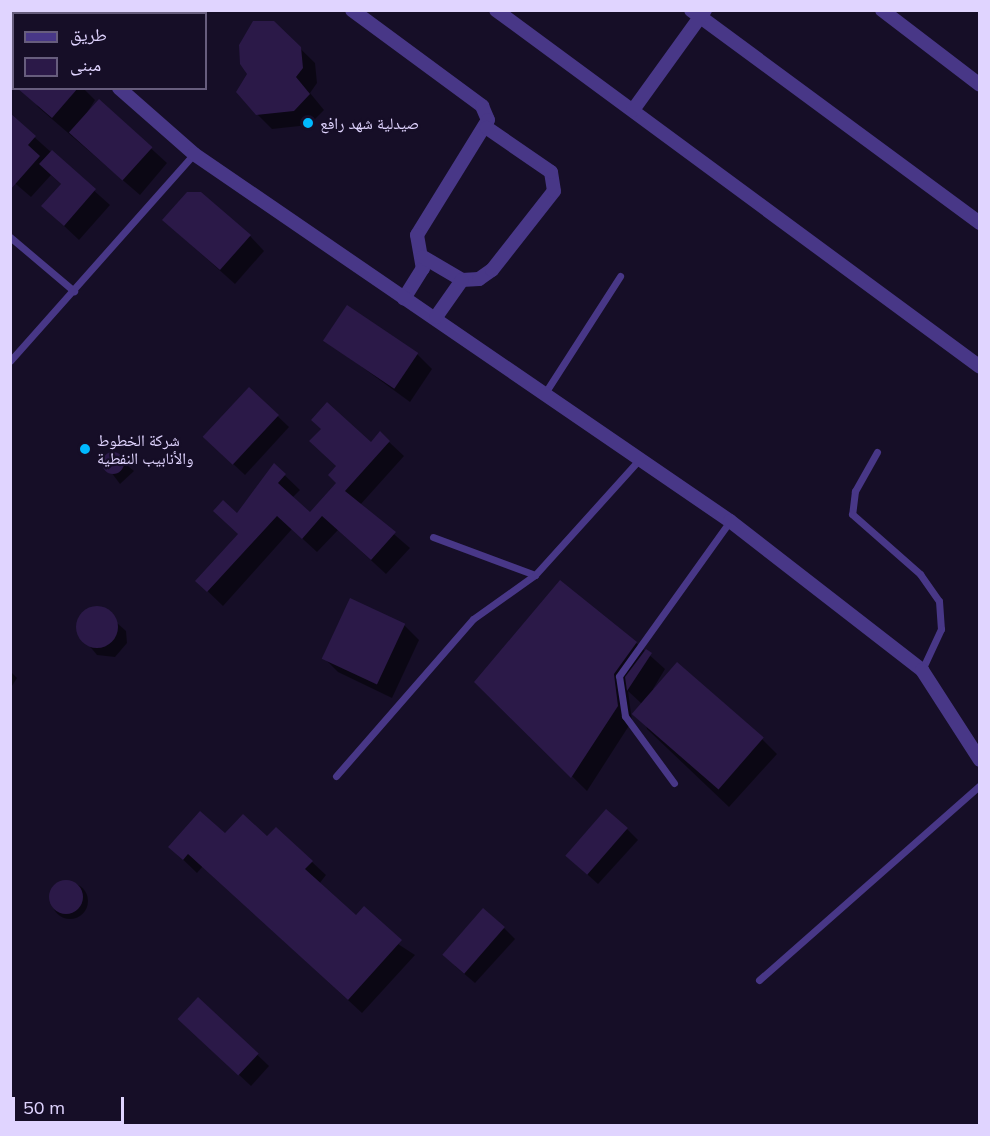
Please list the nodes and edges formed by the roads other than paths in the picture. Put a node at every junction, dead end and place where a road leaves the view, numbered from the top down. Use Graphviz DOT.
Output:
graph roads {
  1 [pos="352,10"];
  2 [pos="496,10"];
  3 [pos="882,10"];
  4 [pos="699,13"];
  5 [pos="980,85"];
  6 [pos="121,90"];
  7 [pos="633,110"];
  8 [pos="487,128"];
  9 [pos="194,154"];
  10 [pos="980,224"];
  11 [pos="10,237"];
  12 [pos="423,257"];
  13 [pos="620,276"];
  14 [pos="462,280"];
  15 [pos="74,291"];
  16 [pos="404,298"];
  17 [pos="436,317"];
  18 [pos="10,361"];
  19 [pos="978,364"];
  20 [pos="544,393"];
  21 [pos="877,452"];
  22 [pos="637,462"];
  23 [pos="730,521"];
  24 [pos="433,537"];
  25 [pos="535,575"];
  26 [pos="922,670"];
  27 [pos="980,760"];
  28 [pos="336,776"];
  29 [pos="674,783"];
  30 [pos="980,786"];
  31 [pos="759,980"];
  1 -- 8 [label="street"];
  2 -- 7 [label="street"];
  3 -- 5 [label="street"];
  4 -- 7 [label="street"];
  4 -- 10 [label="street"];
  6 -- 9 [label="street"];
  7 -- 19 [label="street"];
  8 -- 12 [label="street"];
  8 -- 14 [label="street"];
  9 -- 15 [label="lane"];
  9 -- 16 [label="street"];
  11 -- 15 [label="lane"];
  12 -- 14 [label="street"];
  12 -- 16 [label="street"];
  13 -- 20 [label="lane"];
  14 -- 17 [label="street"];
  15 -- 18 [label="lane"];
  16 -- 17 [label="street"];
  17 -- 20 [label="street"];
  20 -- 22 [label="street"];
  21 -- 26 [label="lane"];
  22 -- 23 [label="street"];
  22 -- 25 [label="lane"];
  23 -- 26 [label="street"];
  23 -- 29 [label="lane"];
  24 -- 25 [label="lane"];
  25 -- 28 [label="lane"];
  26 -- 27 [label="street"];
  30 -- 31 [label="lane"];
}
